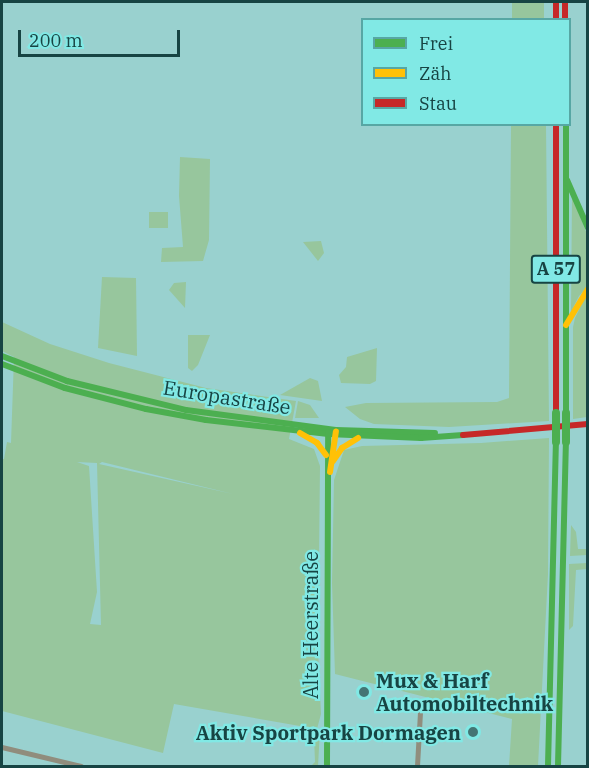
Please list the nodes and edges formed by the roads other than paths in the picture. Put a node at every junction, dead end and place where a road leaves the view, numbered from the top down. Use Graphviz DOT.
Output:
graph roads {
  1 [pos="556,2"];
  2 [pos="565,2"];
  3 [pos="556,18"];
  4 [pos="565,18"];
  5 [pos="556,126"];
  6 [pos="566,126"];
  7 [pos="566,179"];
  8 [pos="588,228"];
  9 [pos="588,290"];
  10 [pos="566,325"];
  11 [pos="2,356"];
  12 [pos="2,364"];
  13 [pos="588,424"];
  14 [pos="297,431"];
  15 [pos="332,432"];
  16 [pos="455,435"];
  17 [pos="362,437"];
  18 [pos="326,455"];
  19 [pos="331,464"];
  20 [pos="328,484"];
  21 [pos="420,713"];
  22 [pos="2,747"];
  23 [pos="81,766"];
  24 [pos="327,766"];
  25 [pos="417,766"];
  26 [pos="548,766"];
  27 [pos="558,766"];
  1 -- 3 [label="main road"];
  2 -- 4 [label="main road"];
  5 -- 26 [label="main road, A 57, bridge"];
  6 -- 7 [label="main road, A 57"];
  7 -- 8 [label="main road"];
  7 -- 10 [label="main road, A 57"];
  9 -- 10 [label="main road"];
  10 -- 27 [label="main road, A 57, bridge"];
  11 -- 15 [label="main road, Europastraße"];
  12 -- 14 [label="main road, Europastraße"];
  13 -- 16 [label="main road, Europastraße"];
  14 -- 15 [label="main road, Europastraße"];
  14 -- 18 [label="main road"];
  15 -- 16 [label="main road, Europastraße"];
  15 -- 17 [label="main road, Europastraße"];
  15 -- 18 [label="main road, Alte Heerstraße"];
  15 -- 19 [label="main road, Alte Heerstraße"];
  16 -- 17 [label="main road, Europastraße"];
  17 -- 19 [label="main road"];
  18 -- 20 [label="main road, Alte Heerstraße"];
  19 -- 20 [label="main road, Alte Heerstraße"];
  20 -- 24 [label="main road, Alte Heerstraße"];
  21 -- 25 [label="street"];
  22 -- 23 [label="street"];
}
